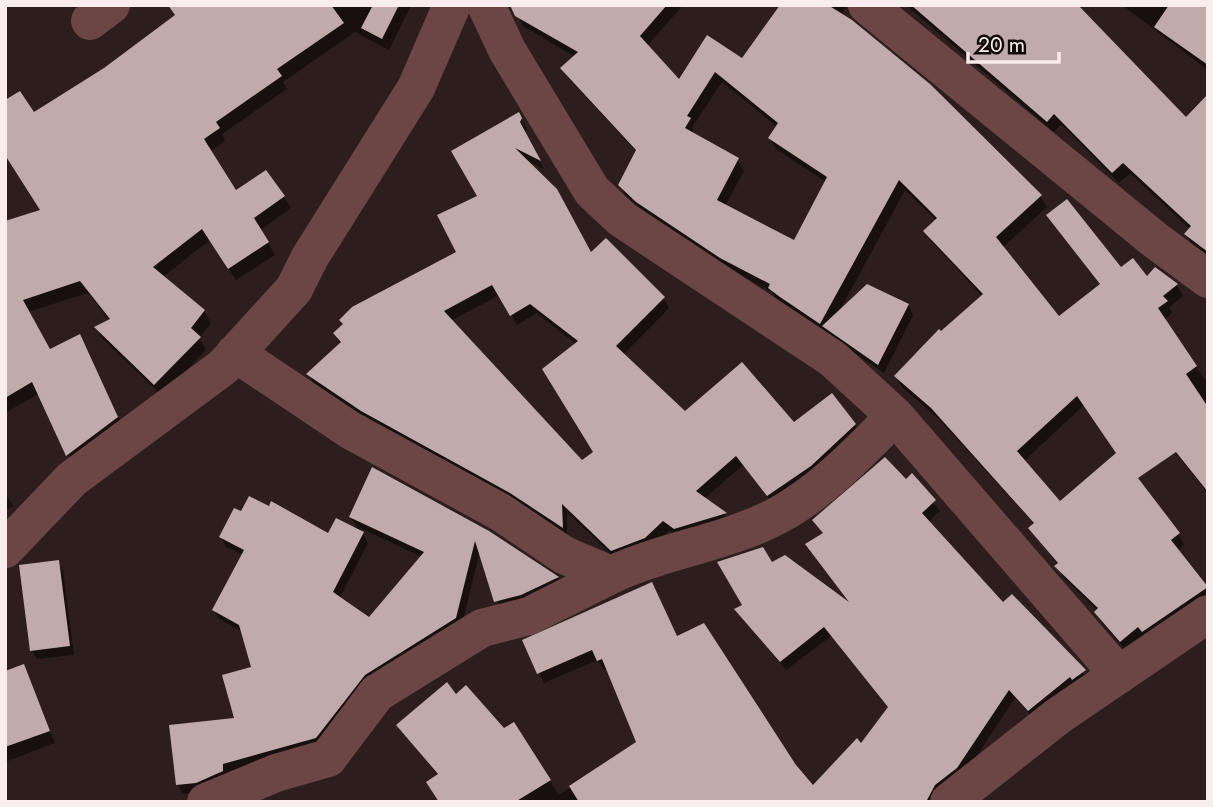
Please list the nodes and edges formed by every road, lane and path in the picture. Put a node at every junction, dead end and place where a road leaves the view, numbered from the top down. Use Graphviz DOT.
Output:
graph roads {
  1 [pos="452,5"];
  2 [pos="486,5"];
  3 [pos="867,5"];
  4 [pos="1208,279"];
  5 [pos="236,353"];
  6 [pos="895,416"];
  7 [pos="5,549"];
  8 [pos="611,575"];
  9 [pos="1208,614"];
  10 [pos="1119,675"];
  11 [pos="206,802"];
  12 [pos="949,802"];
  1 -- 5 [label="street"];
  2 -- 6 [label="street"];
  3 -- 4 [label="street"];
  5 -- 7 [label="street"];
  5 -- 8 [label="street"];
  6 -- 8 [label="street"];
  6 -- 10 [label="street"];
  8 -- 11 [label="street"];
  9 -- 10 [label="street"];
  10 -- 12 [label="street"];
}
